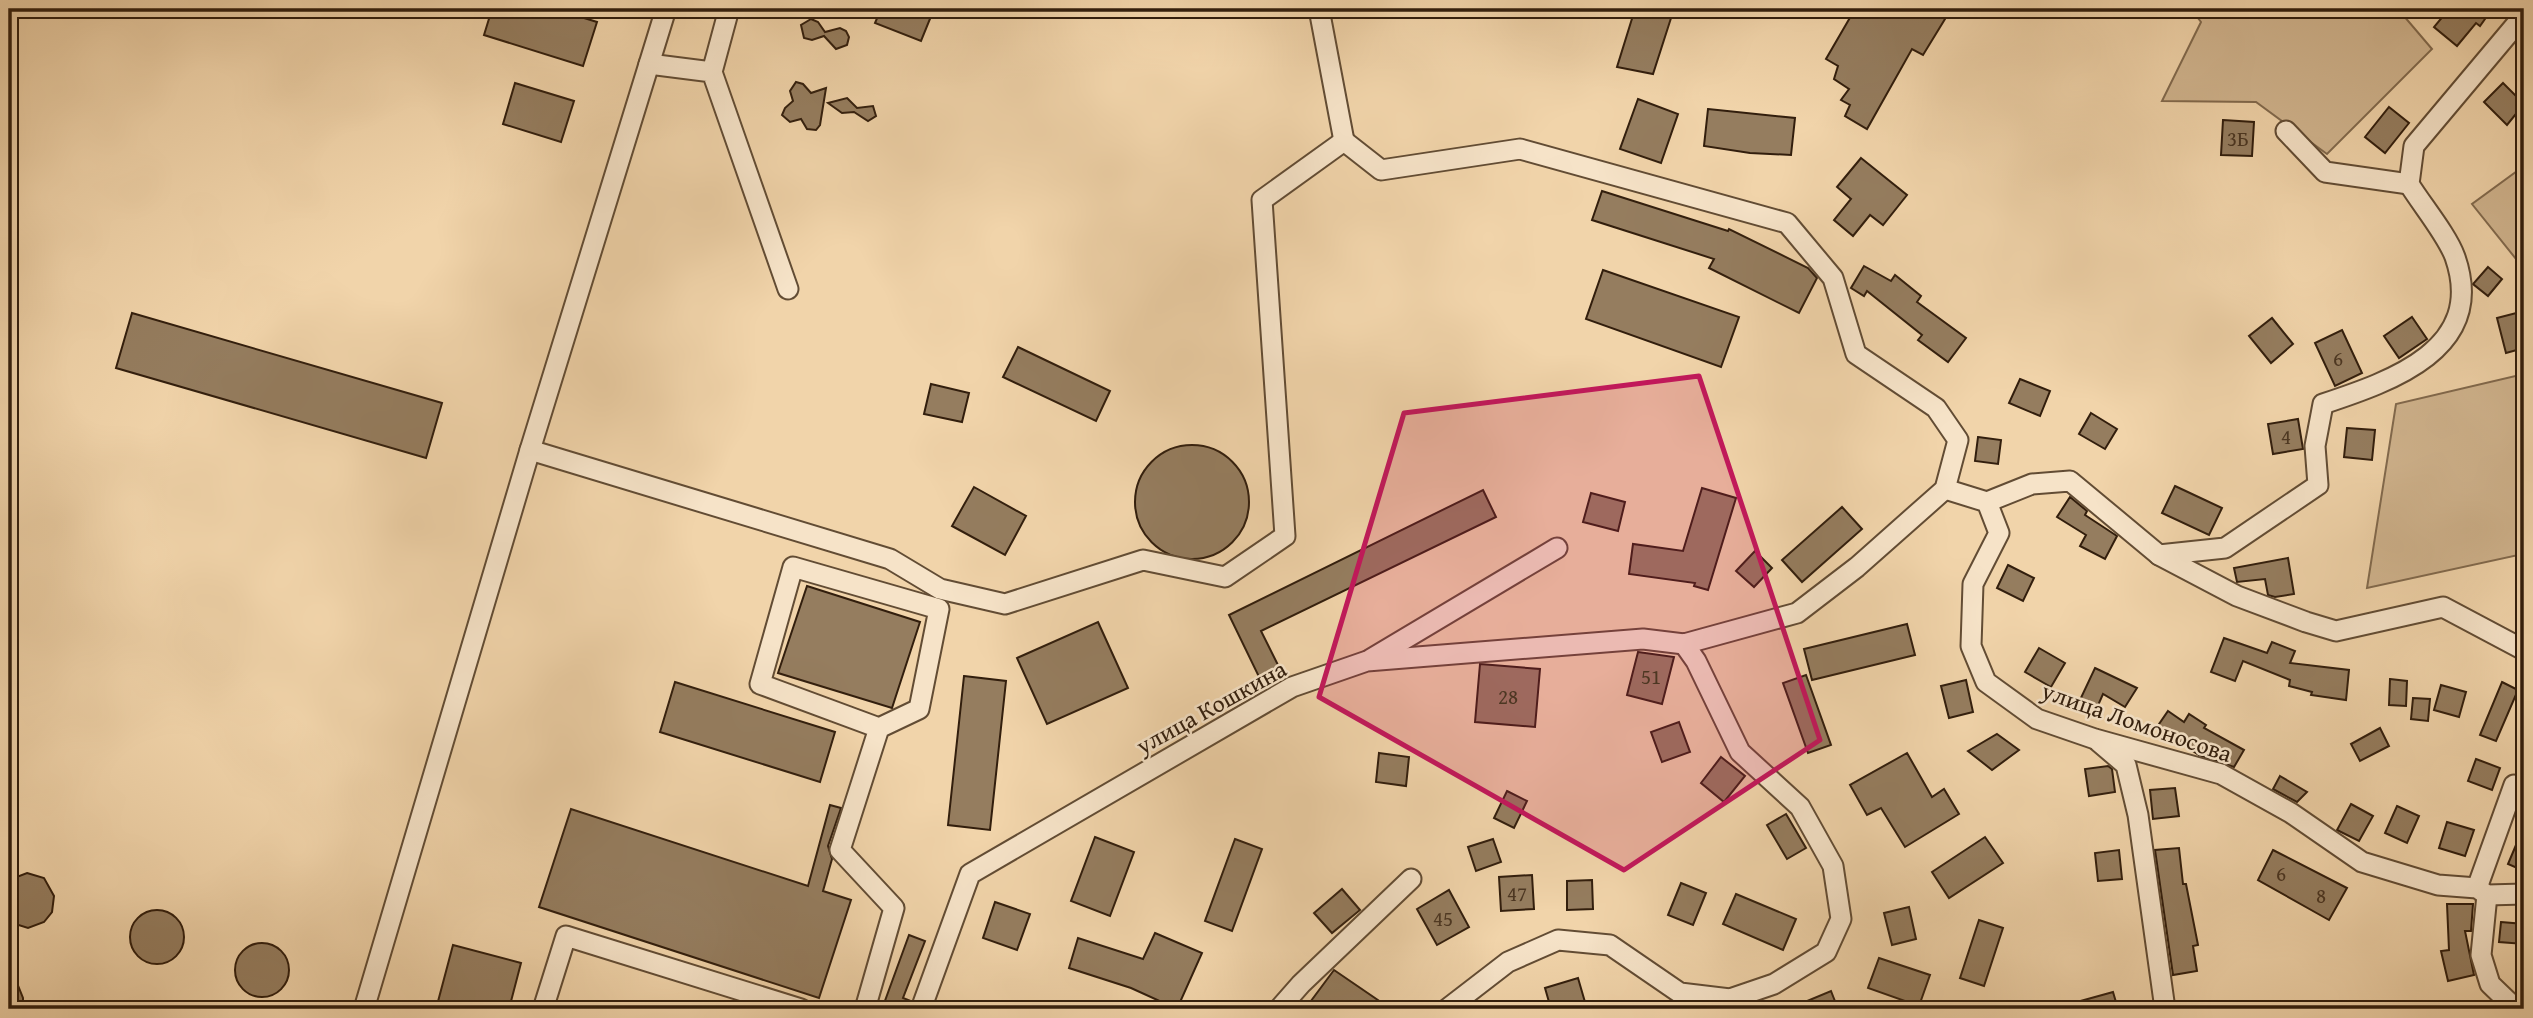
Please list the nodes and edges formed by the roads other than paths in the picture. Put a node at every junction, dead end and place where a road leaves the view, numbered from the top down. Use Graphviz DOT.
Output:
graph roads {
  1 [pos="666,9"];
  2 [pos="729,9"];
  3 [pos="1320,9"];
  4 [pos="2524,15"];
  5 [pos="649,64"];
  6 [pos="712,72"];
  7 [pos="2286,131"];
  8 [pos="1344,141"];
  9 [pos="2409,184"];
  10 [pos="788,289"];
  11 [pos="530,450"];
  12 [pos="1945,489"];
  13 [pos="1987,502"];
  14 [pos="1557,548"];
  15 [pos="2159,555"];
  16 [pos="1684,644"];
  17 [pos="2524,650"];
  18 [pos="1367,661"];
  19 [pos="879,729"];
  20 [pos="2095,739"];
  21 [pos="2514,785"];
  22 [pos="1411,879"];
  23 [pos="2482,891"];
  24 [pos="2524,894"];
  25 [pos="364,1009"];
  26 [pos="544,1009"];
  27 [pos="801,1009"];
  28 [pos="865,1009"];
  29 [pos="921,1009"];
  30 [pos="1279,1009"];
  31 [pos="1447,1009"];
  32 [pos="2165,1009"];
  33 [pos="2515,1009"];
  1 -- 5 [label="street"];
  2 -- 6 [label="street"];
  3 -- 8 [label="street"];
  4 -- 9 [label="street"];
  5 -- 6 [label="street"];
  5 -- 11 [label="street"];
  6 -- 10 [label="street"];
  7 -- 9 [label="street"];
  8 -- 11 [label="street"];
  8 -- 12 [label="street"];
  9 -- 15 [label="street"];
  11 -- 25 [label="street"];
  12 -- 13 [label="street"];
  12 -- 16 [label="street"];
  13 -- 15 [label="street"];
  13 -- 20 [label="street, улица Ломоносова"];
  14 -- 18 [label="street"];
  15 -- 17 [label="street"];
  16 -- 18 [label="street, улица Кошкина"];
  16 -- 31 [label="street"];
  18 -- 29 [label="street, улица Кошкина"];
  19 -- 19 [label="street"];
  19 -- 28 [label="street"];
  20 -- 23 [label="street, улица Ломоносова"];
  20 -- 32 [label="street"];
  21 -- 23 [label="street"];
  22 -- 30 [label="street"];
  23 -- 24 [label="street, улица Ломоносова"];
  23 -- 33 [label="street"];
  26 -- 27 [label="street"];
}
